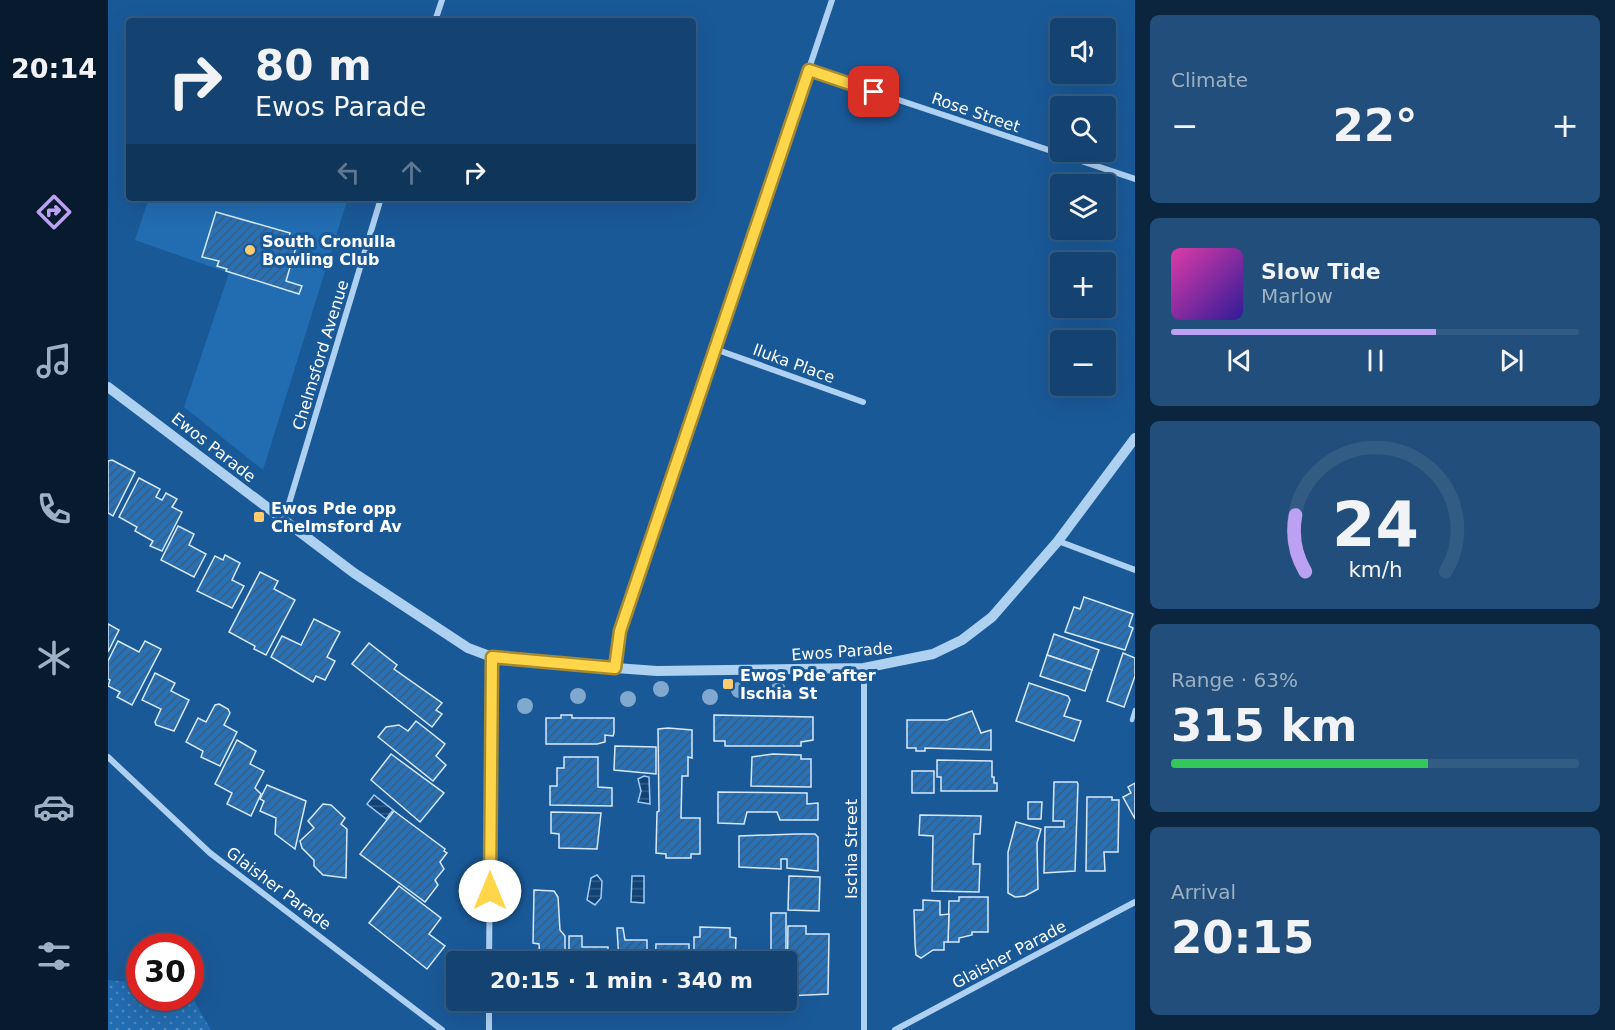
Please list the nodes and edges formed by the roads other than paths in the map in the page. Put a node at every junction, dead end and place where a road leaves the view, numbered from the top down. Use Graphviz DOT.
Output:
graph roads {
  1 [pos="442,0"];
  2 [pos="832,0"];
  3 [pos="436,18"];
  4 [pos="809,70"];
  5 [pos="1135,179"];
  6 [pos="380,201"];
  7 [pos="715,349"];
  8 [pos="108,387"];
  9 [pos="863,402"];
  10 [pos="1135,438"];
  11 [pos="283,520"];
  12 [pos="1058,541"];
  13 [pos="1135,570"];
  14 [pos="492,657"];
  15 [pos="615,668"];
  16 [pos="864,668"];
  17 [pos="1135,710"];
  18 [pos="1132,720"];
  19 [pos="108,757"];
  20 [pos="1135,902"];
  21 [pos="489,951"];
  22 [pos="489,1011"];
  23 [pos="442,1030"];
  24 [pos="489,1030"];
  25 [pos="864,1030"];
  26 [pos="895,1030"];
  1 -- 3 [label="street"];
  2 -- 4 [label="street"];
  4 -- 5 [label="street, Rose Street"];
  4 -- 7 [label="street"];
  6 -- 11 [label="street, Chelmsford Avenue"];
  7 -- 9 [label="street, Iluka Place"];
  7 -- 15 [label="street"];
  8 -- 11 [label="street, Ewos Parade"];
  10 -- 12 [label="street, Ewos Parade"];
  11 -- 14 [label="street, Ewos Parade"];
  12 -- 13 [label="street"];
  12 -- 16 [label="street, Ewos Parade"];
  14 -- 15 [label="street, Ewos Parade"];
  14 -- 21 [label="street"];
  15 -- 16 [label="street, Ewos Parade"];
  16 -- 25 [label="street, Ischia Street"];
  17 -- 18 [label="lane"];
  19 -- 23 [label="street, Glaisher Parade"];
  20 -- 26 [label="street, Glaisher Parade"];
  22 -- 24 [label="street"];
}
